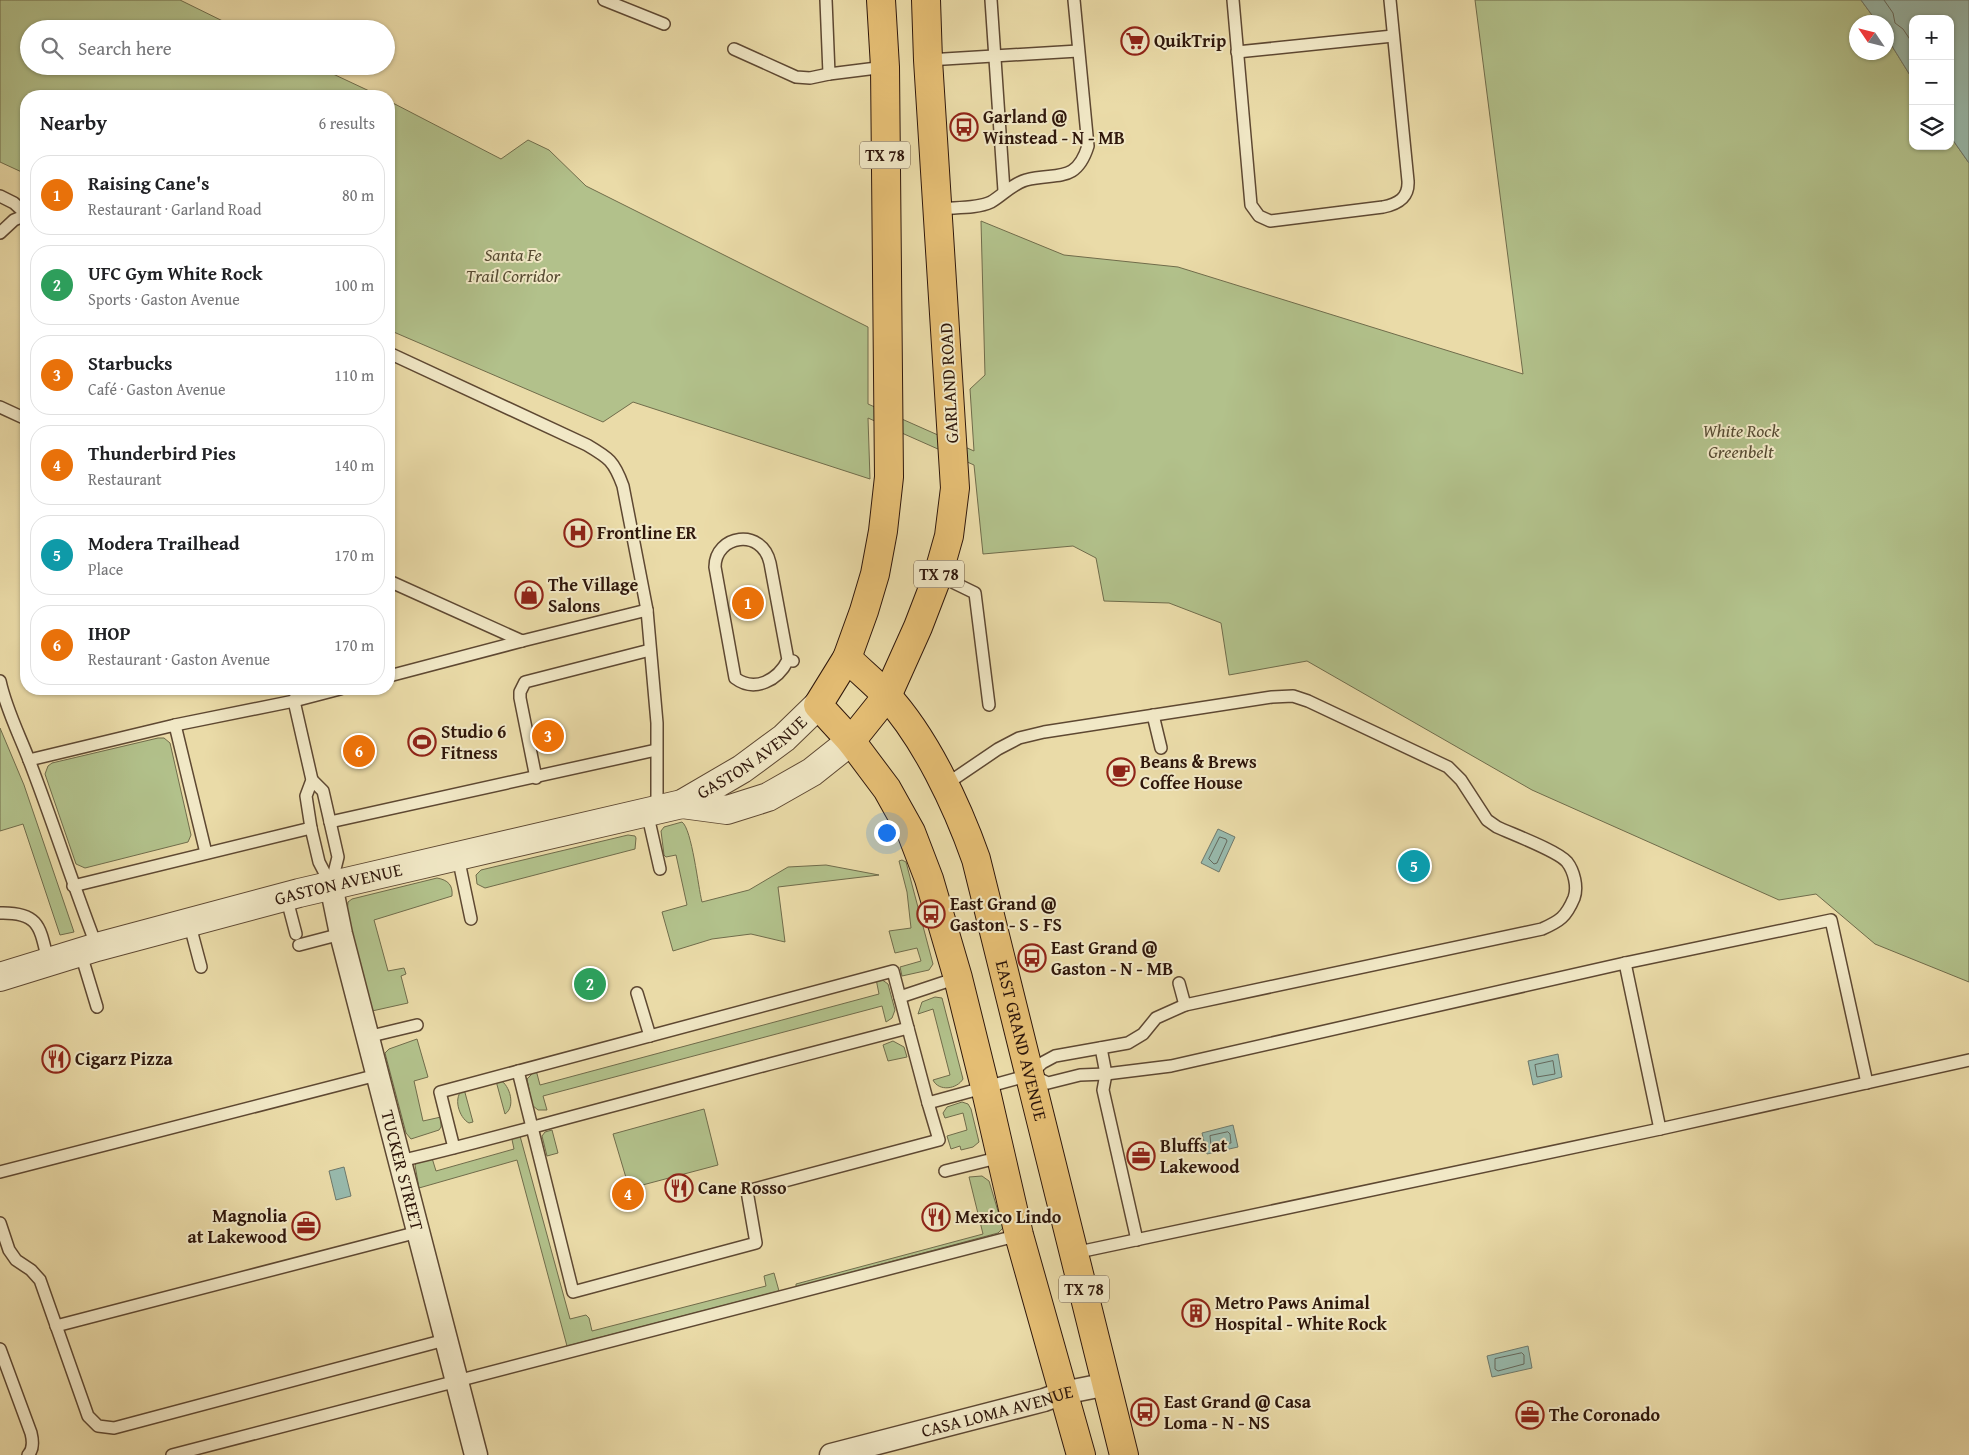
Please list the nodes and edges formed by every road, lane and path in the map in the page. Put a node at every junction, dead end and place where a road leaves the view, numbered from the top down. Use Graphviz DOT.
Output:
graph roads {
  1 [pos="604,0"];
  2 [pos="826,0"];
  3 [pos="881,0"];
  4 [pos="926,0"];
  5 [pos="992,0"];
  6 [pos="1074,0"];
  7 [pos="1233,0"];
  8 [pos="1390,0"];
  9 [pos="664,24"];
  10 [pos="1393,36"];
  11 [pos="734,49"];
  12 [pos="1078,51"];
  13 [pos="1237,52"];
  14 [pos="996,56"];
  15 [pos="928,60"];
  16 [pos="885,67"];
  17 [pos="828,74"];
  18 [pos="1004,191"];
  19 [pos="0,196"];
  20 [pos="20,208"];
  21 [pos="937,209"];
  22 [pos="20,217"];
  23 [pos="0,233"];
  24 [pos="395,356"];
  25 [pos="0,407"];
  26 [pos="20,416"];
  27 [pos="938,575"];
  28 [pos="395,585"];
  29 [pos="647,610"];
  30 [pos="522,641"];
  31 [pos="650,650"];
  32 [pos="847,658"];
  33 [pos="790,660"];
  34 [pos="395,674"];
  35 [pos="0,681"];
  36 [pos="296,695"];
  37 [pos="315,695"];
  38 [pos="887,696"];
  39 [pos="294,700"];
  40 [pos="990,704"];
  41 [pos="818,706"];
  42 [pos="1153,715"];
  43 [pos="175,725"];
  44 [pos="851,741"];
  45 [pos="1161,748"];
  46 [pos="656,750"];
  47 [pos="29,760"];
  48 [pos="536,778"];
  49 [pos="312,780"];
  50 [pos="945,785"];
  51 [pos="662,809"];
  52 [pos="330,822"];
  53 [pos="311,828"];
  54 [pos="206,853"];
  55 [pos="458,858"];
  56 [pos="660,869"];
  57 [pos="331,885"];
  58 [pos="73,886"];
  59 [pos="286,896"];
  60 [pos="0,913"];
  61 [pos="471,919"];
  62 [pos="189,922"];
  63 [pos="341,934"];
  64 [pos="88,949"];
  65 [pos="48,961"];
  66 [pos="1625,962"];
  67 [pos="201,967"];
  68 [pos="0,977"];
  69 [pos="958,978"];
  70 [pos="1179,983"];
  71 [pos="638,993"];
  72 [pos="900,996"];
  73 [pos="1185,1004"];
  74 [pos="97,1008"];
  75 [pos="417,1024"];
  76 [pos="908,1028"];
  77 [pos="650,1036"];
  78 [pos="367,1037"];
  79 [pos="1101,1048"];
  80 [pos="1969,1060"];
  81 [pos="518,1071"];
  82 [pos="1106,1074"];
  83 [pos="377,1075"];
  84 [pos="1030,1075"];
  85 [pos="1867,1083"];
  86 [pos="985,1087"];
  87 [pos="928,1103"];
  88 [pos="531,1127"];
  89 [pos="1660,1129"];
  90 [pos="454,1148"];
  91 [pos="1001,1157"];
  92 [pos="400,1162"];
  93 [pos="0,1172"];
  94 [pos="945,1172"];
  95 [pos="0,1223"];
  96 [pos="418,1232"];
  97 [pos="1018,1236"];
  98 [pos="1137,1240"];
  99 [pos="1074,1253"];
  100 [pos="56,1326"];
  101 [pos="445,1340"];
  102 [pos="0,1349"];
  103 [pos="456,1380"];
  104 [pos="1108,1384"];
  105 [pos="1064,1393"];
  106 [pos="28,1455"];
  107 [pos="172,1455"];
  108 [pos="476,1455"];
  109 [pos="831,1455"];
  110 [pos="1081,1455"];
  111 [pos="1124,1455"];
  1 -- 9 [label="lane"];
  2 -- 17 [label="lane"];
  3 -- 16 [label="main road, TX 78"];
  4 -- 15 [label="main road, GARLAND ROAD / TX 78"];
  5 -- 14 [label="lane"];
  6 -- 12 [label="lane"];
  7 -- 13 [label="lane"];
  8 -- 10 [label="lane"];
  10 -- 13 [label="lane"];
  10 -- 13 [label="lane"];
  11 -- 17 [label="lane"];
  12 -- 14 [label="lane"];
  12 -- 18 [label="lane"];
  14 -- 15 [label="lane"];
  14 -- 18 [label="lane"];
  15 -- 16 [label="main road"];
  15 -- 21 [label="main road, GARLAND ROAD / TX 78"];
  16 -- 17 [label="lane"];
  16 -- 32 [label="main road, TX 78"];
  18 -- 21 [label="lane"];
  19 -- 20 [label="lane"];
  21 -- 27 [label="main road, GARLAND ROAD / TX 78"];
  22 -- 23 [label="lane"];
  24 -- 29 [label="lane"];
  25 -- 26 [label="lane"];
  27 -- 38 [label="main road, GARLAND ROAD / TX 78"];
  27 -- 40 [label="lane"];
  28 -- 30 [label="lane"];
  29 -- 30 [label="lane"];
  29 -- 31 [label="lane"];
  30 -- 34 [label="lane"];
  31 -- 46 [label="lane"];
  31 -- 48 [label="lane"];
  32 -- 38 [label="main road, EAST GRAND AVENUE / TX 78"];
  32 -- 41 [label="main road, TX 78"];
  33 -- 33 [label="lane"];
  35 -- 47 [label="lane"];
  36 -- 39 [label="lane"];
  37 -- 39 [label="lane"];
  38 -- 44 [label="main road, GARLAND ROAD / TX 78"];
  38 -- 50 [label="main road, EAST GRAND AVENUE / TX 78"];
  39 -- 43 [label="lane"];
  39 -- 49 [label="lane"];
  41 -- 44 [label="main road, TX 78"];
  41 -- 51 [label="street, GASTON AVENUE"];
  42 -- 45 [label="lane"];
  42 -- 50 [label="lane"];
  42 -- 73 [label="lane"];
  43 -- 47 [label="lane"];
  43 -- 54 [label="lane"];
  44 -- 51 [label="street, GASTON AVENUE"];
  44 -- 69 [label="main road, TX 78"];
  46 -- 48 [label="lane"];
  46 -- 51 [label="lane"];
  47 -- 58 [label="lane"];
  48 -- 52 [label="lane"];
  49 -- 52 [label="lane"];
  49 -- 53 [label="lane"];
  50 -- 84 [label="main road, EAST GRAND AVENUE / TX 78"];
  51 -- 55 [label="street, GASTON AVENUE"];
  51 -- 56 [label="lane"];
  52 -- 57 [label="lane"];
  53 -- 54 [label="lane"];
  53 -- 57 [label="lane"];
  54 -- 58 [label="lane"];
  55 -- 57 [label="street, GASTON AVENUE"];
  55 -- 61 [label="lane"];
  57 -- 59 [label="street, GASTON AVENUE"];
  57 -- 63 [label="street, TUCKER STREET"];
  58 -- 64 [label="lane"];
  59 -- 62 [label="street, GASTON AVENUE"];
  59 -- 63 [label="lane"];
  60 -- 65 [label="lane"];
  62 -- 64 [label="street, GASTON AVENUE"];
  62 -- 67 [label="lane"];
  63 -- 78 [label="street, TUCKER STREET"];
  64 -- 65 [label="street, GASTON AVENUE"];
  64 -- 74 [label="lane"];
  65 -- 68 [label="street, GASTON AVENUE"];
  66 -- 82 [label="lane"];
  66 -- 85 [label="lane"];
  66 -- 89 [label="lane"];
  69 -- 72 [label="lane"];
  69 -- 86 [label="main road, TX 78"];
  70 -- 73 [label="lane"];
  71 -- 77 [label="lane"];
  72 -- 76 [label="lane"];
  72 -- 77 [label="lane"];
  73 -- 79 [label="lane"];
  75 -- 78 [label="lane"];
  76 -- 87 [label="lane"];
  76 -- 88 [label="lane"];
  77 -- 81 [label="lane"];
  78 -- 83 [label="street, TUCKER STREET"];
  79 -- 82 [label="lane"];
  79 -- 84 [label="lane"];
  80 -- 85 [label="lane"];
  81 -- 88 [label="lane"];
  81 -- 90 [label="lane"];
  82 -- 84 [label="lane"];
  82 -- 98 [label="lane"];
  83 -- 92 [label="street, TUCKER STREET"];
  83 -- 93 [label="lane"];
  84 -- 86 [label="lane"];
  84 -- 99 [label="main road, EAST GRAND AVENUE / TX 78"];
  85 -- 89 [label="lane"];
  86 -- 87 [label="lane"];
  86 -- 91 [label="main road, TX 78"];
  87 -- 88 [label="lane"];
  88 -- 90 [label="lane"];
  89 -- 98 [label="lane"];
  90 -- 92 [label="lane"];
  91 -- 94 [label="lane"];
  91 -- 97 [label="main road, TX 78"];
  92 -- 96 [label="street, TUCKER STREET"];
  95 -- 100 [label="lane"];
  96 -- 100 [label="lane"];
  96 -- 101 [label="street, TUCKER STREET"];
  97 -- 103 [label="lane"];
  97 -- 105 [label="main road, TX 78"];
  98 -- 99 [label="lane"];
  99 -- 104 [label="main road, EAST GRAND AVENUE / TX 78"];
  100 -- 101 [label="lane"];
  101 -- 103 [label="street, TUCKER STREET"];
  102 -- 106 [label="lane"];
  103 -- 107 [label="lane"];
  103 -- 108 [label="street, TUCKER STREET"];
  104 -- 105 [label="street, CASA LOMA AVENUE"];
  104 -- 111 [label="main road, EAST GRAND AVENUE / TX 78"];
  105 -- 109 [label="street, CASA LOMA AVENUE"];
  105 -- 110 [label="main road, TX 78"];
}
